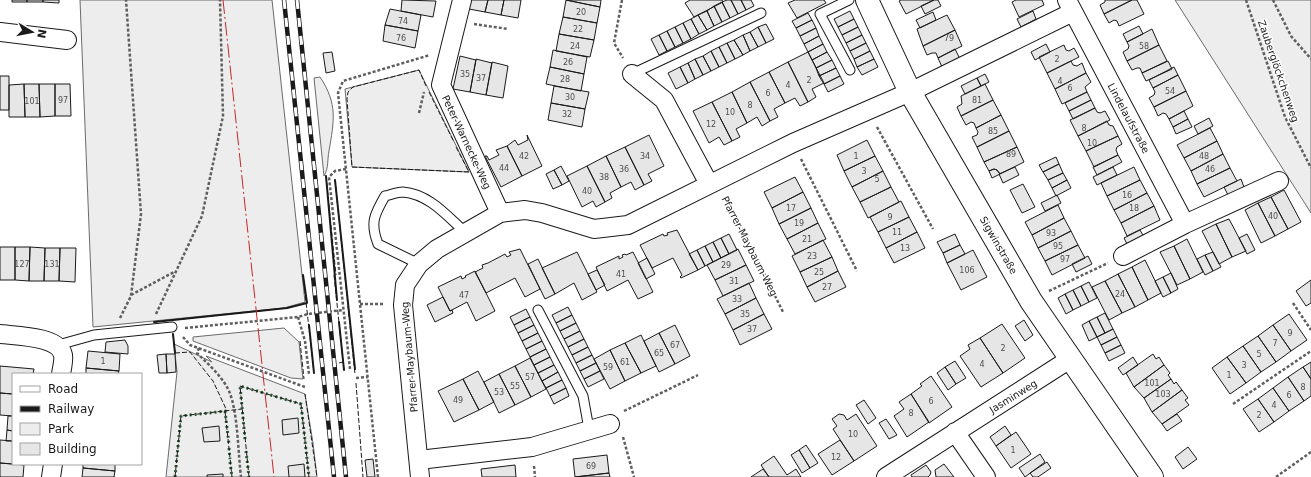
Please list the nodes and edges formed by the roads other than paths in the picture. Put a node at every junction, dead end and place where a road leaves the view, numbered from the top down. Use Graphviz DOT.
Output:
graph roads {
  1 [pos="462,0"];
  2 [pos="849,0"];
  3 [pos="867,0"];
  4 [pos="1070,6"];
  5 [pos="761,13"];
  6 [pos="0,32"];
  7 [pos="67,40"];
  8 [pos="850,70"];
  9 [pos="632,74"];
  10 [pos="910,92"];
  11 [pos="1279,181"];
  12 [pos="713,182"];
  13 [pos="500,212"];
  14 [pos="1185,224"];
  15 [pos="465,232"];
  16 [pos="1123,256"];
  17 [pos="419,264"];
  18 [pos="538,310"];
  19 [pos="177,328"];
  20 [pos="0,334"];
  21 [pos="58,346"];
  22 [pos="1070,359"];
  23 [pos="61,373"];
  24 [pos="610,424"];
  25 [pos="589,429"];
  26 [pos="955,432"];
  27 [pos="52,465"];
  28 [pos="419,469"];
  29 [pos="51,477"];
  30 [pos="886,477"];
  31 [pos="986,477"];
  32 [pos="1152,477"];
  1 -- 13 [label="street, Peter-Warnecke-Weg"];
  2 -- 8 [label="lane"];
  3 -- 10 [label="street, Sigwinstraße"];
  4 -- 10 [label="street, Lindelaufstraße"];
  4 -- 14 [label="street, Lindelaufstraße"];
  5 -- 9 [label="lane"];
  6 -- 7 [label="street"];
  9 -- 12 [label="street"];
  10 -- 12 [label="street, Pfarrer-Maybaum-Weg"];
  10 -- 22 [label="street, Sigwinstraße"];
  11 -- 14 [label="street"];
  12 -- 13 [label="street, Pfarrer-Maybaum-Weg"];
  13 -- 15 [label="street, Pfarrer-Maybaum-Weg"];
  14 -- 16 [label="street"];
  15 -- 17 [label="street, Pfarrer-Maybaum-Weg"];
  15 -- 17 [label="lane"];
  17 -- 28 [label="street, Pfarrer-Maybaum-Weg"];
  18 -- 25 [label="lane"];
  19 -- 21 [label="lane"];
  20 -- 21 [label="street"];
  21 -- 23 [label="street"];
  22 -- 26 [label="street, Jasminweg"];
  22 -- 32 [label="street, Sigwinstraße"];
  24 -- 25 [label="street, Pfarrer-Maybaum-Weg"];
  25 -- 28 [label="street, Pfarrer-Maybaum-Weg"];
  26 -- 30 [label="street, Jasminweg"];
  26 -- 31 [label="street"];
  27 -- 29 [label="street"];
}
